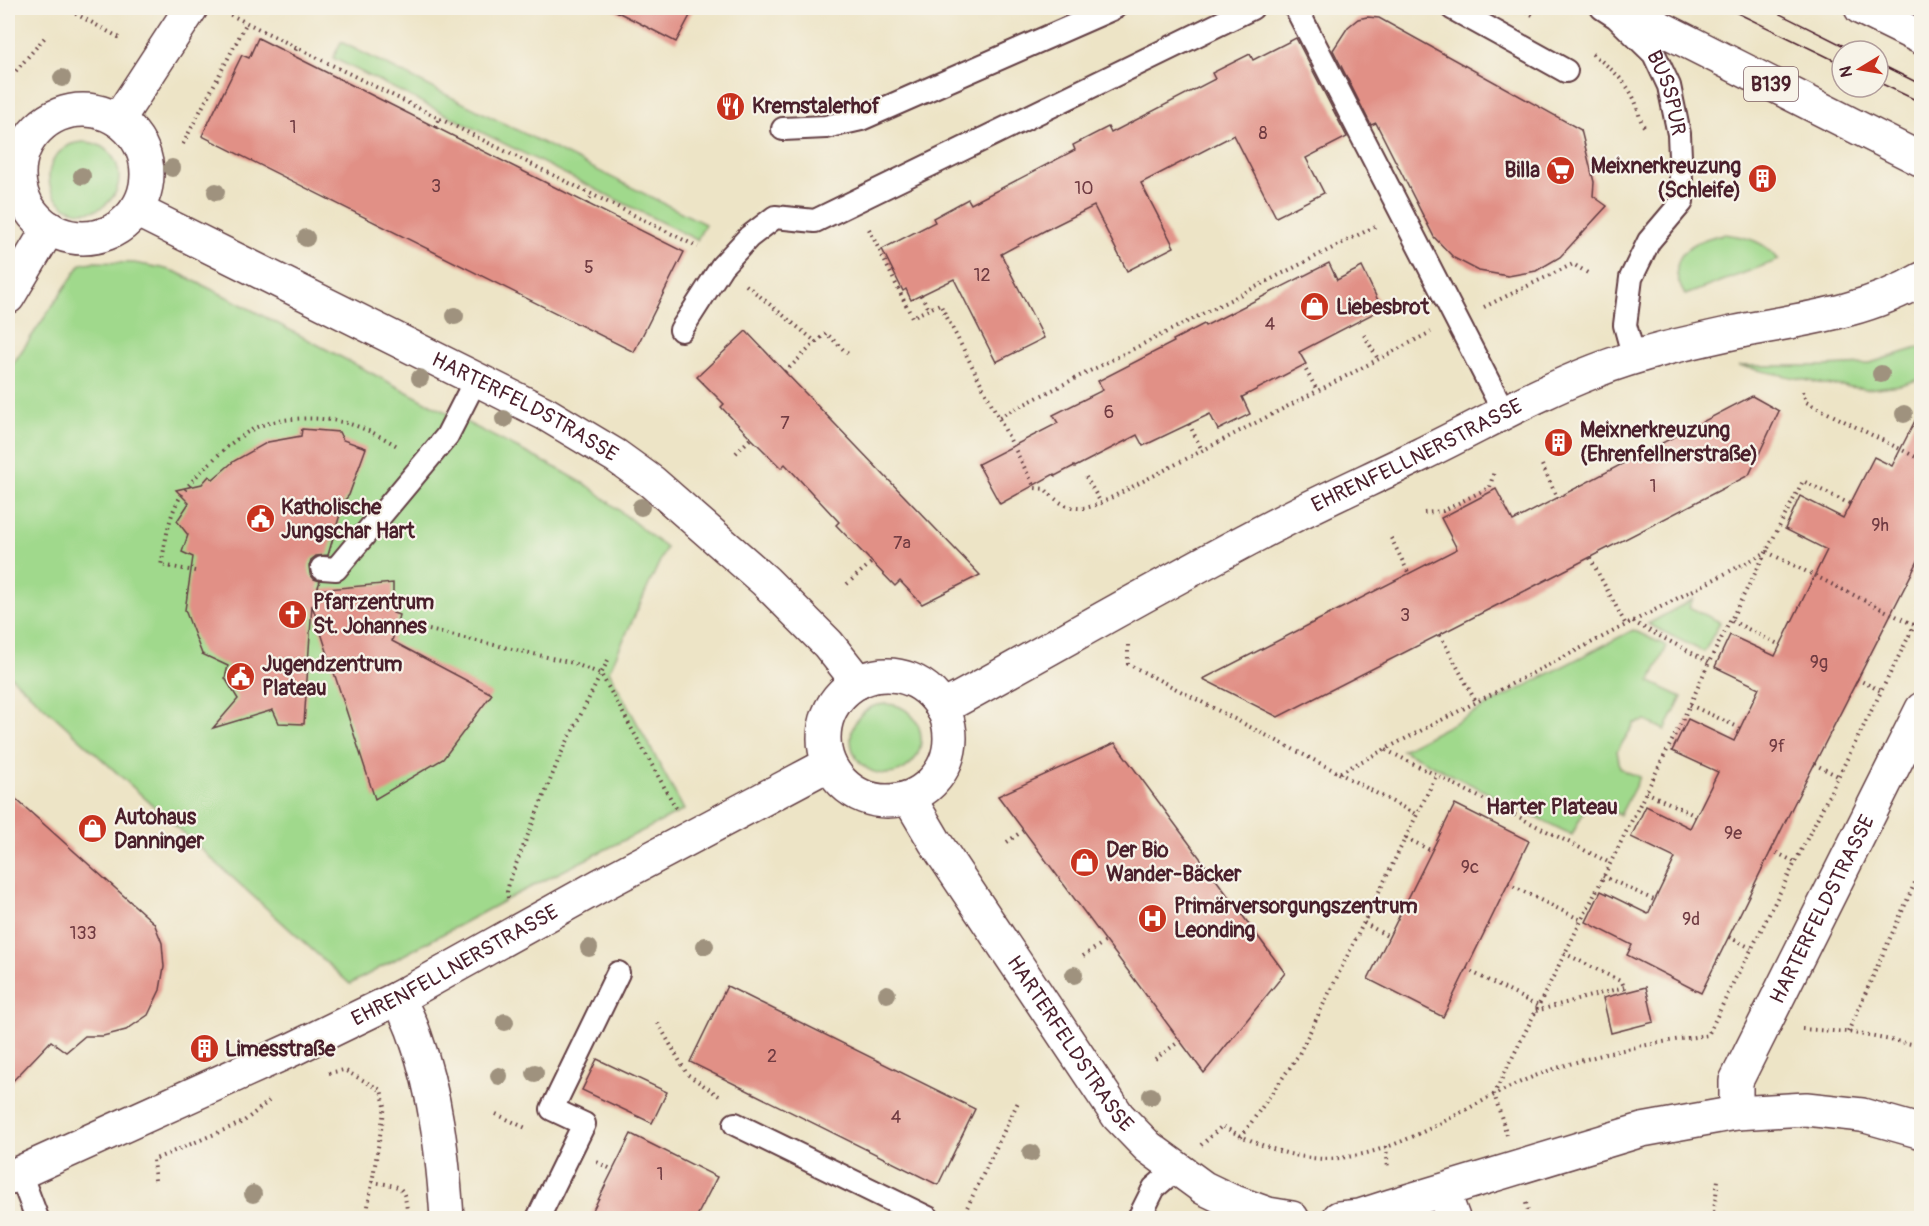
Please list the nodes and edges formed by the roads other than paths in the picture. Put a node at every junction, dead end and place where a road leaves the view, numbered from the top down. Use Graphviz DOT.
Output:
graph roads {
  1 [pos="191,8"];
  2 [pos="1114,8"];
  3 [pos="1252,8"];
  4 [pos="1296,8"];
  5 [pos="1452,8"];
  6 [pos="1602,8"];
  7 [pos="1621,8"];
  8 [pos="1861,8"];
  9 [pos="1922,38"];
  10 [pos="1566,71"];
  11 [pos="118,120"];
  12 [pos="783,129"];
  13 [pos="17,139"];
  14 [pos="1922,160"];
  15 [pos="136,210"];
  16 [pos="49,228"];
  17 [pos="1922,279"];
  18 [pos="8,297"];
  19 [pos="681,330"];
  20 [pos="1634,358"];
  21 [pos="476,379"];
  22 [pos="1504,412"];
  23 [pos="322,568"];
  24 [pos="858,682"];
  25 [pos="942,708"];
  26 [pos="1922,709"];
  27 [pos="829,764"];
  28 [pos="909,798"];
  29 [pos="618,973"];
  30 [pos="398,998"];
  31 [pos="1736,1113"];
  32 [pos="735,1124"];
  33 [pos="1922,1132"];
  34 [pos="1176,1168"];
  35 [pos="14,1176"];
  36 [pos="1448,1205"];
  37 [pos="1393,1212"];
  38 [pos="37,1218"];
  39 [pos="447,1218"];
  40 [pos="538,1218"];
  41 [pos="928,1218"];
  42 [pos="1140,1218"];
  43 [pos="1292,1218"];
  44 [pos="1339,1218"];
  1 -- 11 [label="street"];
  2 -- 12 [label="lane"];
  3 -- 19 [label="lane"];
  4 -- 22 [label="lane"];
  5 -- 10 [label="lane"];
  6 -- 20 [label="lane, BUSSPUR"];
  7 -- 14 [label="street, B139"];
  8 -- 9 [label="street"];
  11 -- 13 [label="street"];
  11 -- 15 [label="street"];
  13 -- 16 [label="street"];
  15 -- 16 [label="street"];
  15 -- 21 [label="street, HARTERFELDSTRASSE"];
  16 -- 18 [label="street"];
  17 -- 20 [label="street, EHRENFELLNERSTRASSE"];
  20 -- 22 [label="street, EHRENFELLNERSTRASSE"];
  21 -- 23 [label="lane"];
  21 -- 24 [label="street, HARTERFELDSTRASSE"];
  22 -- 25 [label="street, EHRENFELLNERSTRASSE"];
  24 -- 25 [label="street"];
  24 -- 27 [label="street"];
  25 -- 28 [label="street"];
  26 -- 31 [label="street, HARTERFELDSTRASSE"];
  27 -- 28 [label="street"];
  27 -- 30 [label="street, EHRENFELLNERSTRASSE"];
  28 -- 34 [label="street, HARTERFELDSTRASSE"];
  29 -- 40 [label="lane"];
  30 -- 35 [label="street, EHRENFELLNERSTRASSE"];
  30 -- 39 [label="street"];
  31 -- 33 [label="street"];
  31 -- 36 [label="street"];
  32 -- 41 [label="lane"];
  34 -- 42 [label="lane"];
  34 -- 43 [label="street, HARTERFELDSTRASSE"];
  35 -- 38 [label="lane"];
  36 -- 37 [label="street"];
  37 -- 44 [label="street"];
}
